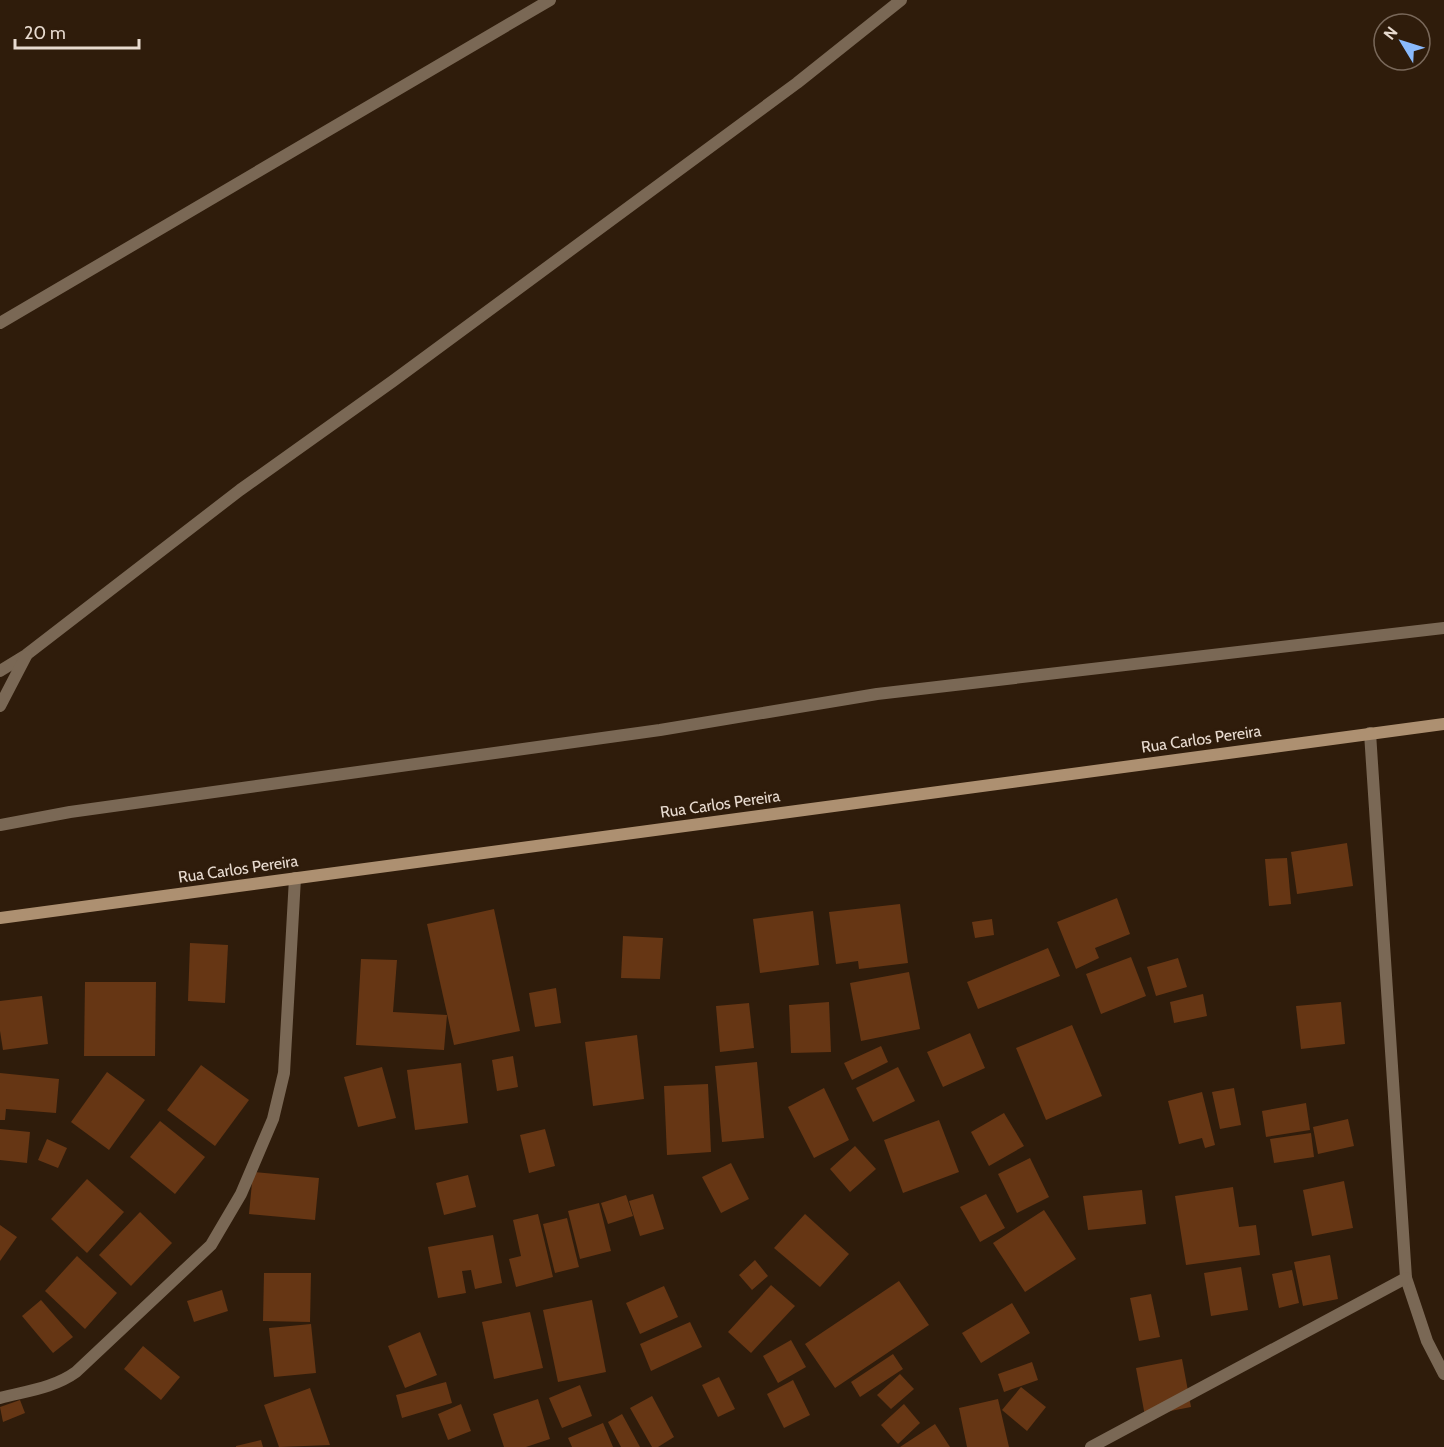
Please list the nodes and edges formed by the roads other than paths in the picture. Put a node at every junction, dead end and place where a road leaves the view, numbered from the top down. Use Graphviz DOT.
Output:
graph roads {
  1 [pos="550,0"];
  2 [pos="901,0"];
  3 [pos="0,323"];
  4 [pos="1444,628"];
  5 [pos="26,655"];
  6 [pos="0,671"];
  7 [pos="0,706"];
  8 [pos="1444,724"];
  9 [pos="1370,733"];
  10 [pos="0,825"];
  11 [pos="295,878"];
  12 [pos="0,918"];
  13 [pos="1406,1278"];
  14 [pos="1444,1374"];
  15 [pos="0,1398"];
  16 [pos="1091,1447"];
  1 -- 3 [label="street"];
  2 -- 5 [label="street"];
  4 -- 10 [label="street"];
  5 -- 6 [label="street"];
  5 -- 7 [label="street"];
  8 -- 9 [label="main road, Rua Carlos Pereira"];
  9 -- 11 [label="main road, Rua Carlos Pereira"];
  9 -- 13 [label="street"];
  11 -- 12 [label="main road, Rua Carlos Pereira"];
  11 -- 15 [label="street"];
  13 -- 14 [label="street"];
  13 -- 16 [label="street"];
}
